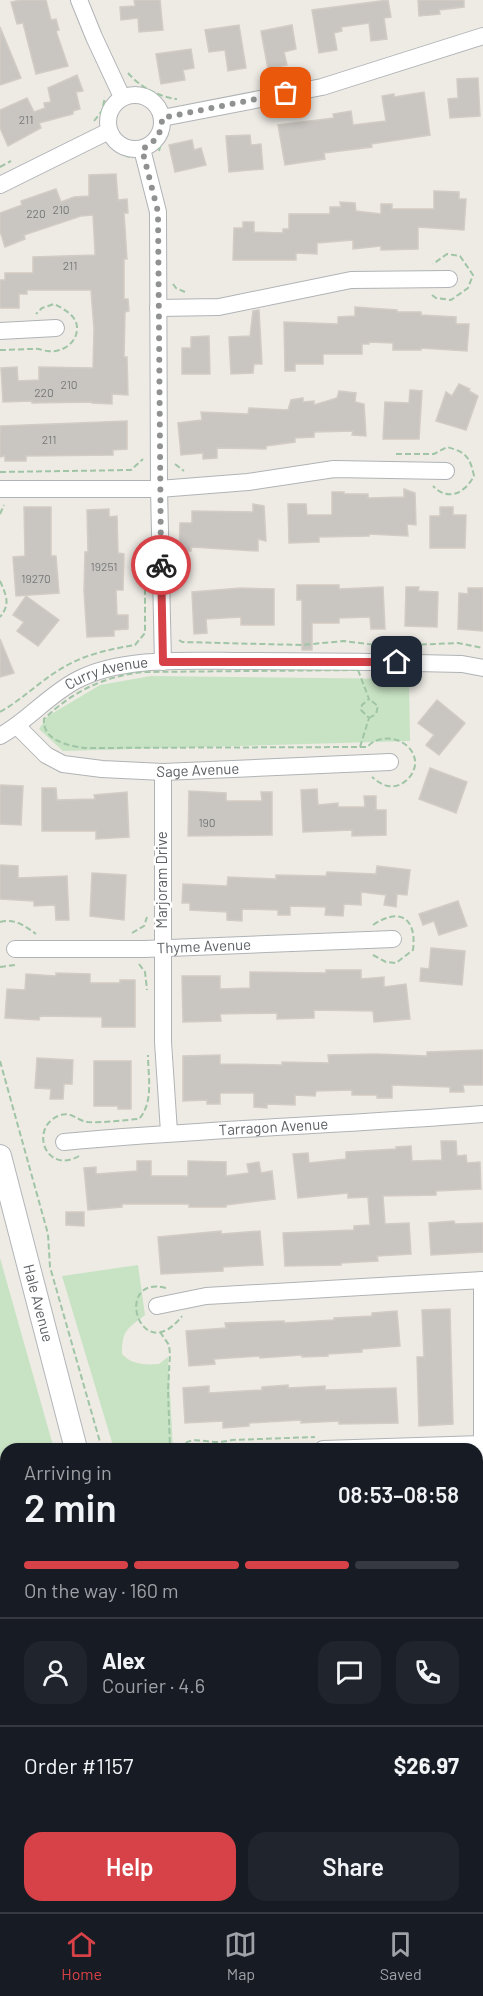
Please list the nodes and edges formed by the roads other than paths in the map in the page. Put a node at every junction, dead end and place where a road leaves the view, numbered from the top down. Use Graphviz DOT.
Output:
graph roads {
  1 [pos="79,0"];
  2 [pos="483,36"];
  3 [pos="122,97"];
  4 [pos="165,125"];
  5 [pos="108,138"];
  6 [pos="150,150"];
  7 [pos="0,185"];
  8 [pos="449,279"];
  9 [pos="158,308"];
  10 [pos="56,328"];
  11 [pos="0,331"];
  12 [pos="446,471"];
  13 [pos="159,489"];
  14 [pos="3,496"];
  15 [pos="163,662"];
  16 [pos="483,668"];
  17 [pos="18,727"];
  18 [pos="0,736"];
  19 [pos="390,762"];
  20 [pos="163,772"];
  21 [pos="393,939"];
  22 [pos="162,949"];
  23 [pos="15,957"];
  24 [pos="483,1114"];
  25 [pos="169,1132"];
  26 [pos="64,1142"];
  27 [pos="0,1156"];
  28 [pos="482,1280"];
  29 [pos="157,1306"];
  30 [pos="74,1443"];
  31 [pos="483,1443"];
  32 [pos="483,1444"];
  33 [pos="483,1607"];
  1 -- 3 [label="street"];
  2 -- 4 [label="street"];
  3 -- 4 [label="street"];
  3 -- 5 [label="street"];
  4 -- 6 [label="street"];
  5 -- 6 [label="street"];
  5 -- 7 [label="street"];
  6 -- 9 [label="street"];
  8 -- 9 [label="street"];
  9 -- 13 [label="street"];
  10 -- 11 [label="street"];
  12 -- 13 [label="street"];
  13 -- 14 [label="street"];
  13 -- 15 [label="street"];
  15 -- 16 [label="street, Curry Avenue"];
  15 -- 17 [label="street, Curry Avenue"];
  17 -- 18 [label="street, Curry Avenue"];
  17 -- 20 [label="street, Sage Avenue"];
  19 -- 20 [label="street, Sage Avenue"];
  20 -- 22 [label="street, Marjoram Drive"];
  21 -- 22 [label="street, Thyme Avenue"];
  22 -- 23 [label="street, Thyme Avenue"];
  22 -- 25 [label="street, Marjoram Drive"];
  24 -- 25 [label="street, Tarragon Avenue"];
  25 -- 26 [label="street, Tarragon Avenue"];
  27 -- 30 [label="main road, Hale Avenue"];
  28 -- 29 [label="street"];
  28 -- 31 [label="street"];
  32 -- 33 [label="street"];
}
